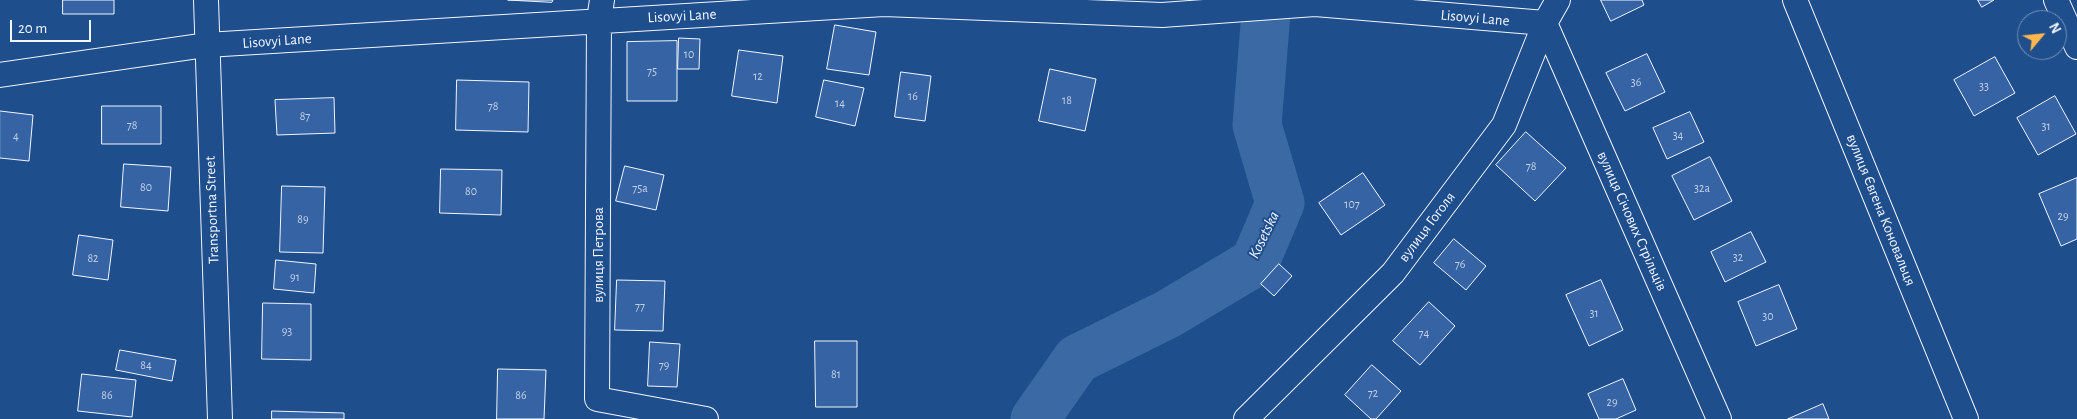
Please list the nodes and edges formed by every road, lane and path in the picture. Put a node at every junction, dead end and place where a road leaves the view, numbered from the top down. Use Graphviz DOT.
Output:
graph roads {
  1 [pos="206,0"];
  2 [pos="1558,0"];
  3 [pos="1795,0"];
  4 [pos="2056,0"];
  5 [pos="1161,8"];
  6 [pos="600,10"];
  7 [pos="1545,24"];
  8 [pos="206,45"];
  9 [pos="2077,46"];
  10 [pos="0,75"];
  11 [pos="220,419"];
  12 [pos="706,419"];
  13 [pos="1246,419"];
  14 [pos="1719,419"];
  15 [pos="1966,419"];
  1 -- 8 [label="street, Transportna Street"];
  2 -- 7 [label="street, вулиця Гоголя"];
  3 -- 15 [label="street, вулиця Євгена Коновальця"];
  4 -- 9 [label="street"];
  5 -- 6 [label="street, Lisovyi Lane"];
  5 -- 7 [label="street, Lisovyi Lane"];
  6 -- 8 [label="street, Lisovyi Lane"];
  6 -- 12 [label="street, вулиця Петрова"];
  7 -- 13 [label="street, вулиця Гоголя"];
  7 -- 14 [label="street, вулиця Січових Стрільців"];
  8 -- 10 [label="street, Lisovyi Lane"];
  8 -- 11 [label="street, Transportna Street"];
}
